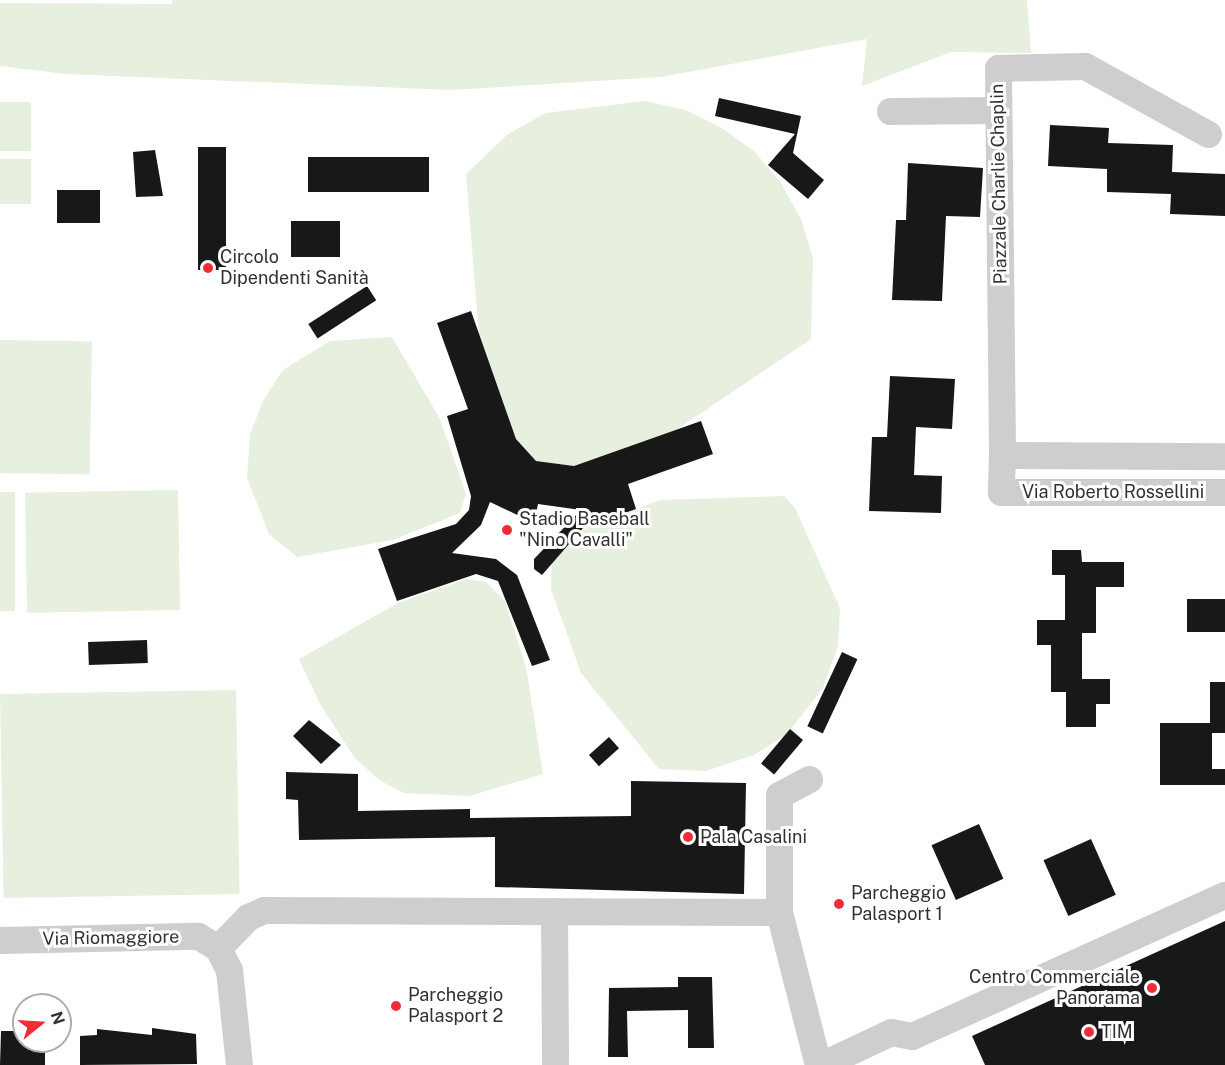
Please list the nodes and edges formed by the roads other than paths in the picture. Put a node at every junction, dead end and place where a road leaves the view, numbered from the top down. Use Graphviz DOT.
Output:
graph roads {
  1 [pos="998,110"];
  2 [pos="890,111"];
  3 [pos="1208,134"];
  4 [pos="1002,455"];
  5 [pos="1225,456"];
  6 [pos="1001,492"];
  7 [pos="1225,492"];
  8 [pos="809,779"];
  9 [pos="1225,895"];
  10 [pos="554,911"];
  11 [pos="779,912"];
  12 [pos="0,940"];
  13 [pos="218,948"];
  14 [pos="239,1065"];
  15 [pos="555,1065"];
  16 [pos="819,1065"];
  1 -- 2 [label="street"];
  1 -- 3 [label="street, Piazzale Charlie Chaplin"];
  1 -- 4 [label="street, Piazzale Charlie Chaplin"];
  4 -- 5 [label="street"];
  4 -- 6 [label="street, Piazzale Charlie Chaplin"];
  6 -- 7 [label="street, Via Roberto Rossellini"];
  8 -- 11 [label="street"];
  9 -- 16 [label="street"];
  10 -- 11 [label="street"];
  10 -- 13 [label="street"];
  10 -- 15 [label="street"];
  11 -- 16 [label="street"];
  12 -- 13 [label="street, Via Riomaggiore"];
  13 -- 14 [label="street"];
}
